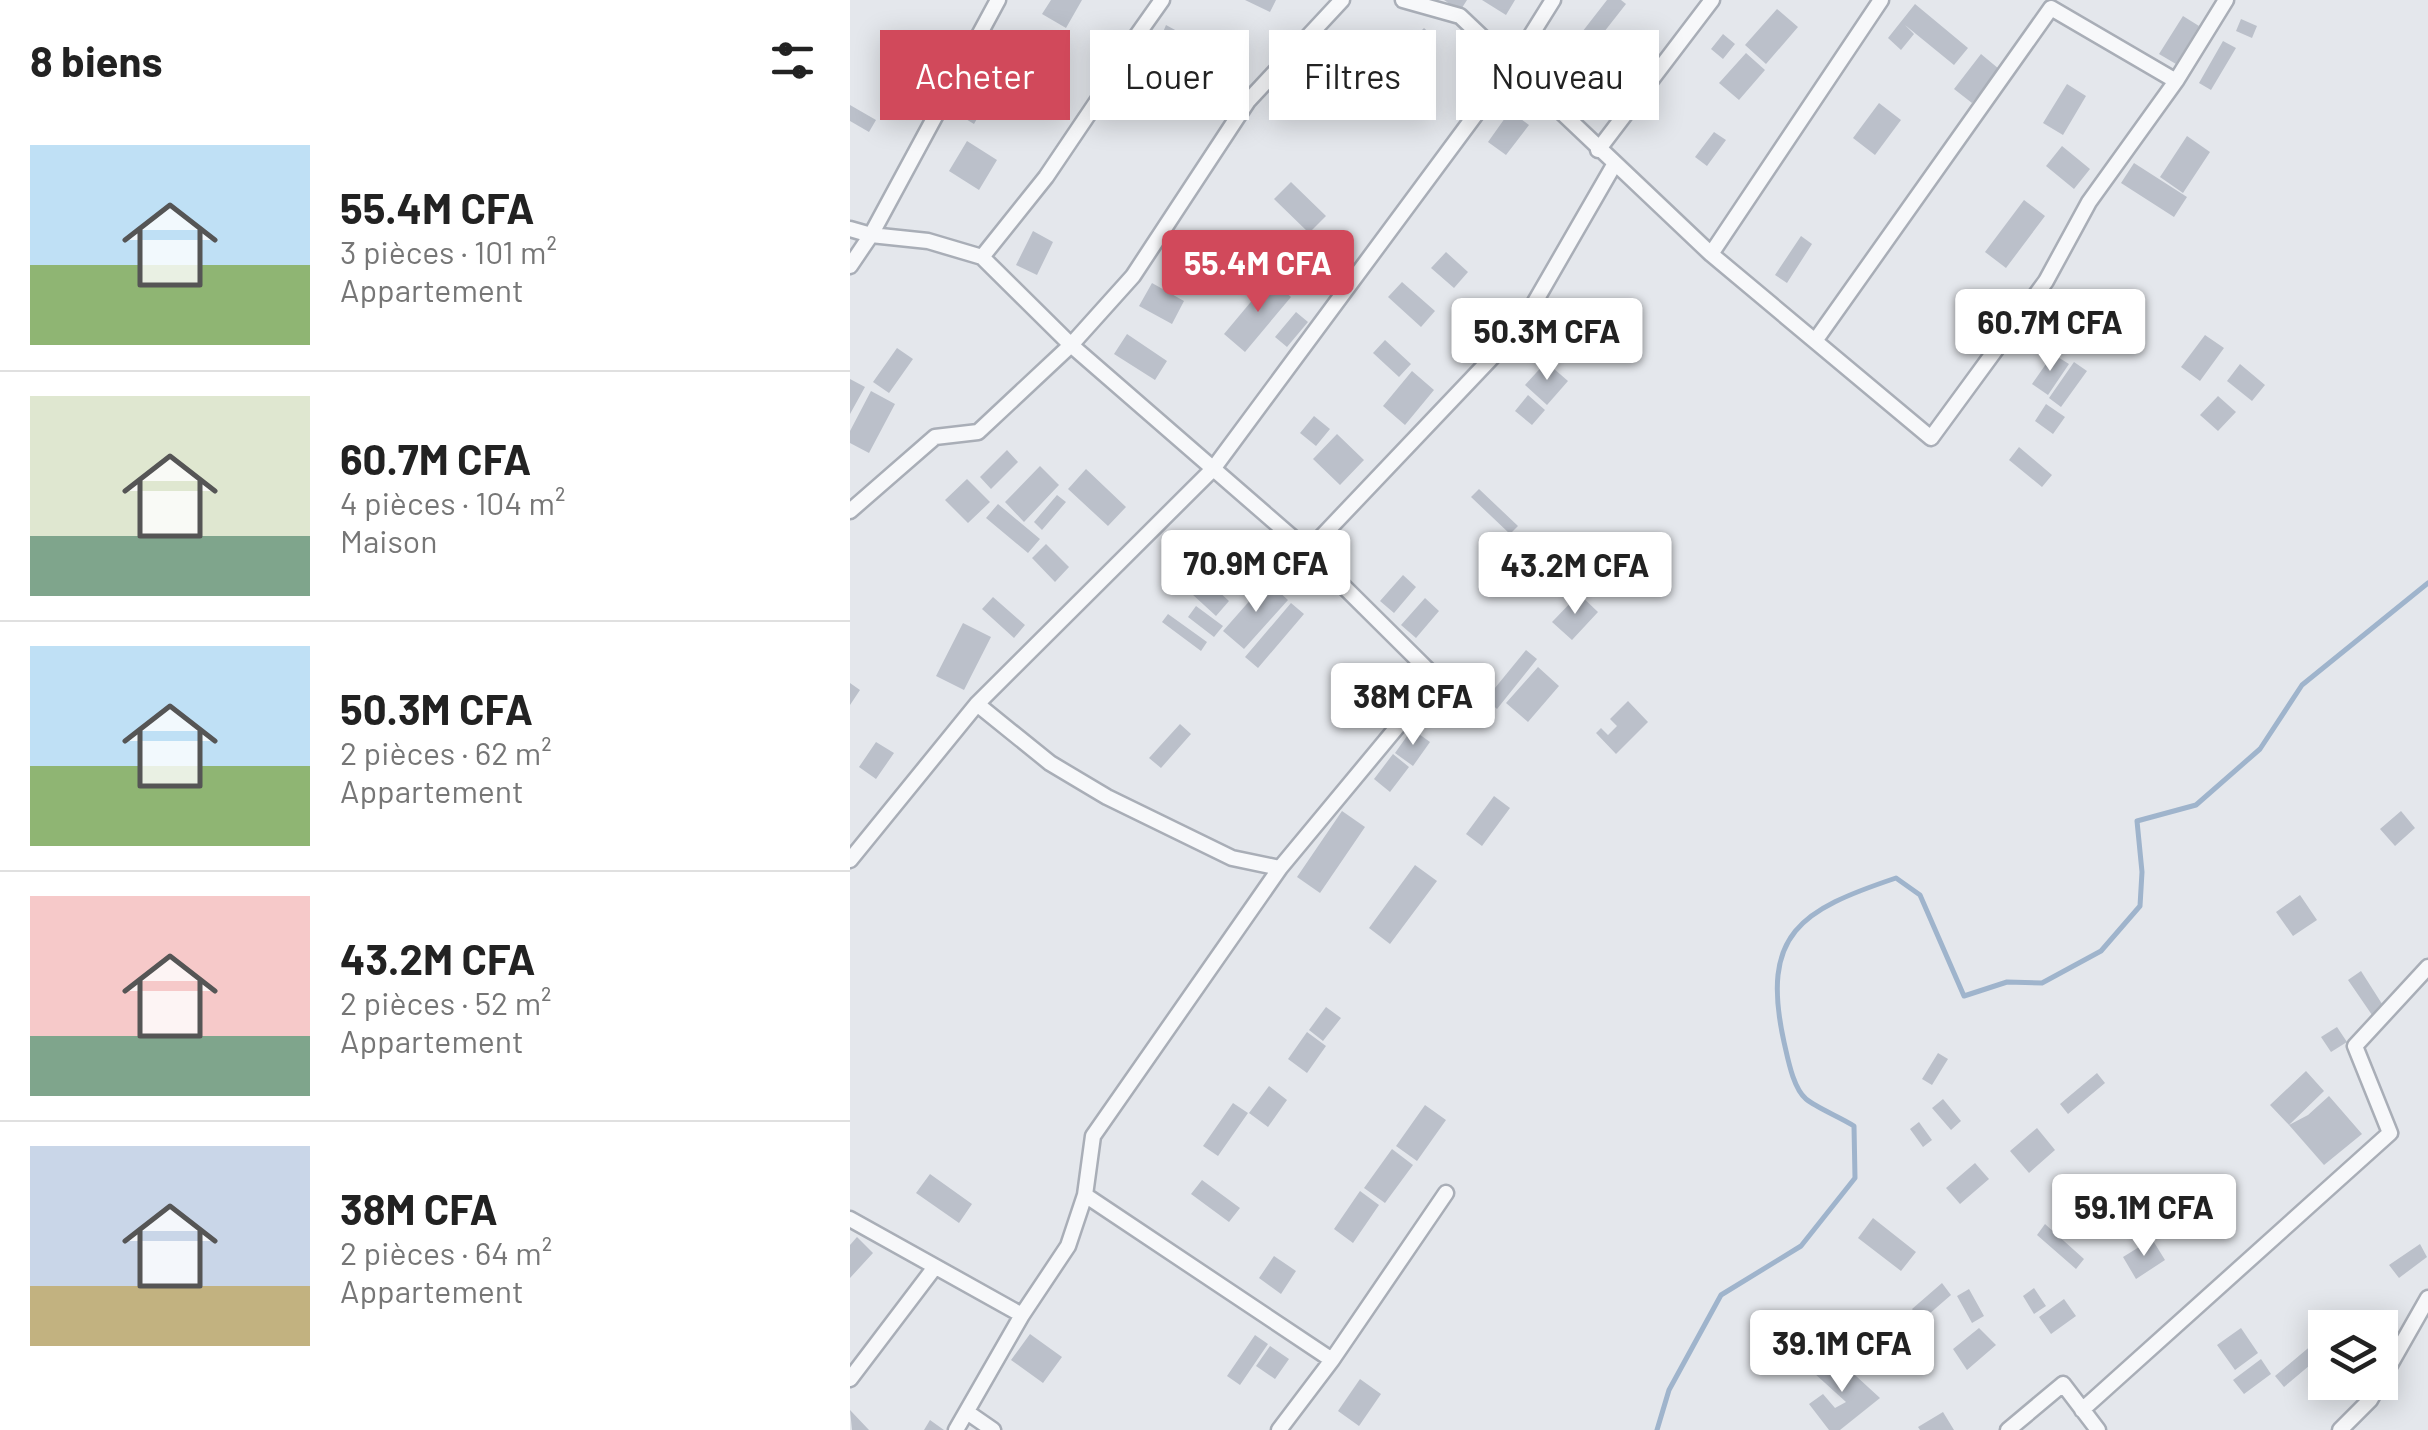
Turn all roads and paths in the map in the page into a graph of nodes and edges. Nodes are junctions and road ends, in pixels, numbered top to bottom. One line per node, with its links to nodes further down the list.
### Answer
1 (998, 0): 18 (street)
2 (1162, 0): 20 (street)
3 (1342, 0): 23 (street)
4 (1403, 0): 10 (street)
5 (1554, 0): 11 (street)
6 (1712, 0): 15 (street)
7 (1881, 0): 19 (street)
8 (2226, 0): 12 (street)
9 (2048, 3): 12 (street); 22 (street)
10 (1475, 30)
11 (1535, 30)
12 (2176, 80): 22 (street)
13 (1472, 120): 24 (street)
14 (1568, 120): 15 (street)
15 (1598, 150): 16 (street)
16 (1614, 166): 19 (street); 26 (street)
17 (850, 229): 18 (street)
18 (871, 236): 20 (street); 21 (street)
19 (1711, 254): 22 (street)
20 (982, 257): 23 (street)
21 (850, 266)
22 (1815, 342)
23 (1071, 345): 24 (street); 25 (street)
24 (1213, 469): 26 (street); 27 (street)
25 (850, 512)
26 (1308, 551): 29 (street)
27 (977, 704): 28 (street); 29 (street)
28 (850, 860)
29 (1280, 868): 32 (street)
30 (2428, 967): 39 (street)
31 (1446, 1193): 37 (street)
32 (1085, 1195): 36 (street); 37 (street)
33 (850, 1219): 34 (street)
34 (935, 1267): 36 (street); 38 (street)
35 (2428, 1298): 46 (street)
36 (1022, 1316): 40 (street)
37 (1332, 1360): 43 (street)
38 (850, 1379)
39 (2082, 1410): 44 (street); 45 (street)
40 (968, 1412): 41 (street); 42 (street)
41 (956, 1430)
42 (993, 1430)
43 (1279, 1430)
44 (2008, 1430)
45 (2098, 1430)
46 (2340, 1430)

